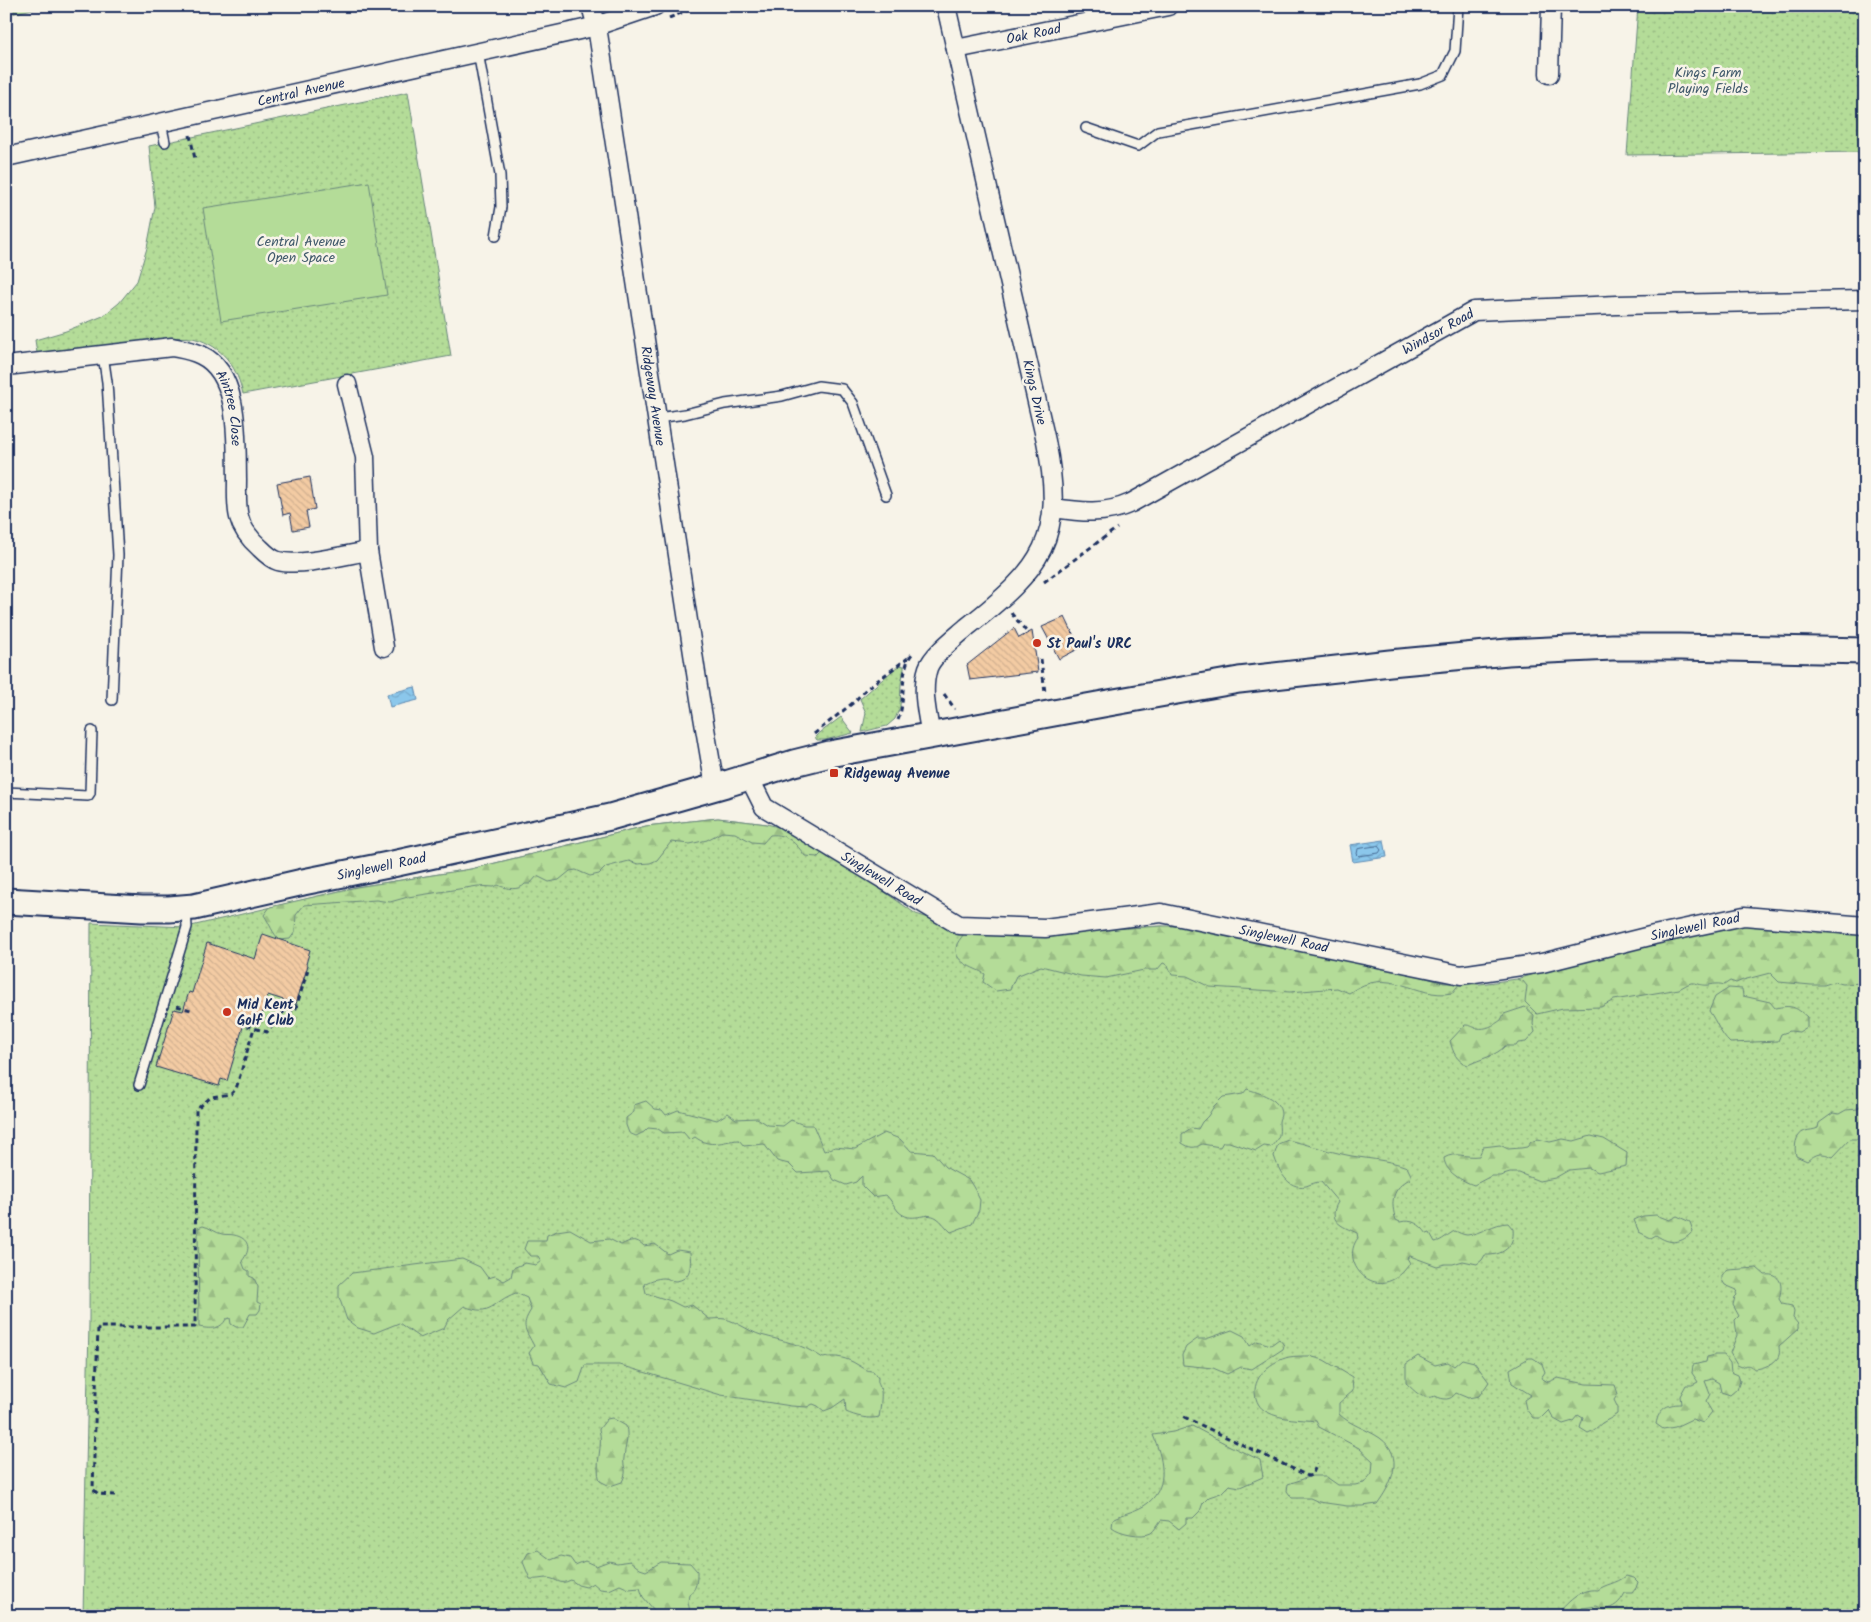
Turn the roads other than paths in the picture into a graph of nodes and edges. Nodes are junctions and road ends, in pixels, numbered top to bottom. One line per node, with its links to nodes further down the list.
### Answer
1 (591, 6): 7 (street, Ridgeway Avenue)
2 (946, 6): 8 (street, Kings Drive)
3 (1168, 6): 8 (street, Oak Road)
4 (1458, 6): 12 (lane)
5 (1551, 6): 10 (street)
6 (660, 13): 7 (street, Central Avenue)
7 (597, 26): 9 (street, Central Avenue); 20 (street, Ridgeway Avenue)
8 (956, 49): 22 (street, Kings Drive)
9 (478, 52): 11 (street, Central Avenue); 15 (lane)
10 (1549, 74)
11 (161, 123): 13 (lane); 14 (street, Central Avenue)
12 (1086, 128)
13 (165, 142)
14 (6, 157)
15 (496, 236)
16 (1865, 300): 22 (street, Windsor Road)
17 (103, 355): 18 (street, Aintree Close); 23 (street, Aintree Close); 26 (lane)
18 (6, 366)
19 (347, 384): 23 (street)
20 (658, 418): 21 (lane); 30 (street, Ridgeway Avenue)
21 (886, 495)
22 (1053, 508): 28 (street, Kings Drive)
23 (368, 551): 24 (street)
24 (384, 647)
25 (1865, 651): 28 (street, Singlewell Road)
26 (112, 700)
27 (92, 731): 31 (lane)
28 (931, 735): 29 (street, Singlewell Road)
29 (749, 777): 30 (street, Singlewell Road); 34 (street, Singlewell Road)
30 (715, 787): 33 (street, Singlewell Road)
31 (6, 792)
32 (6, 900): 33 (street, Singlewell Road)
33 (186, 908): 35 (lane)
34 (1865, 926)
35 (139, 1085)

